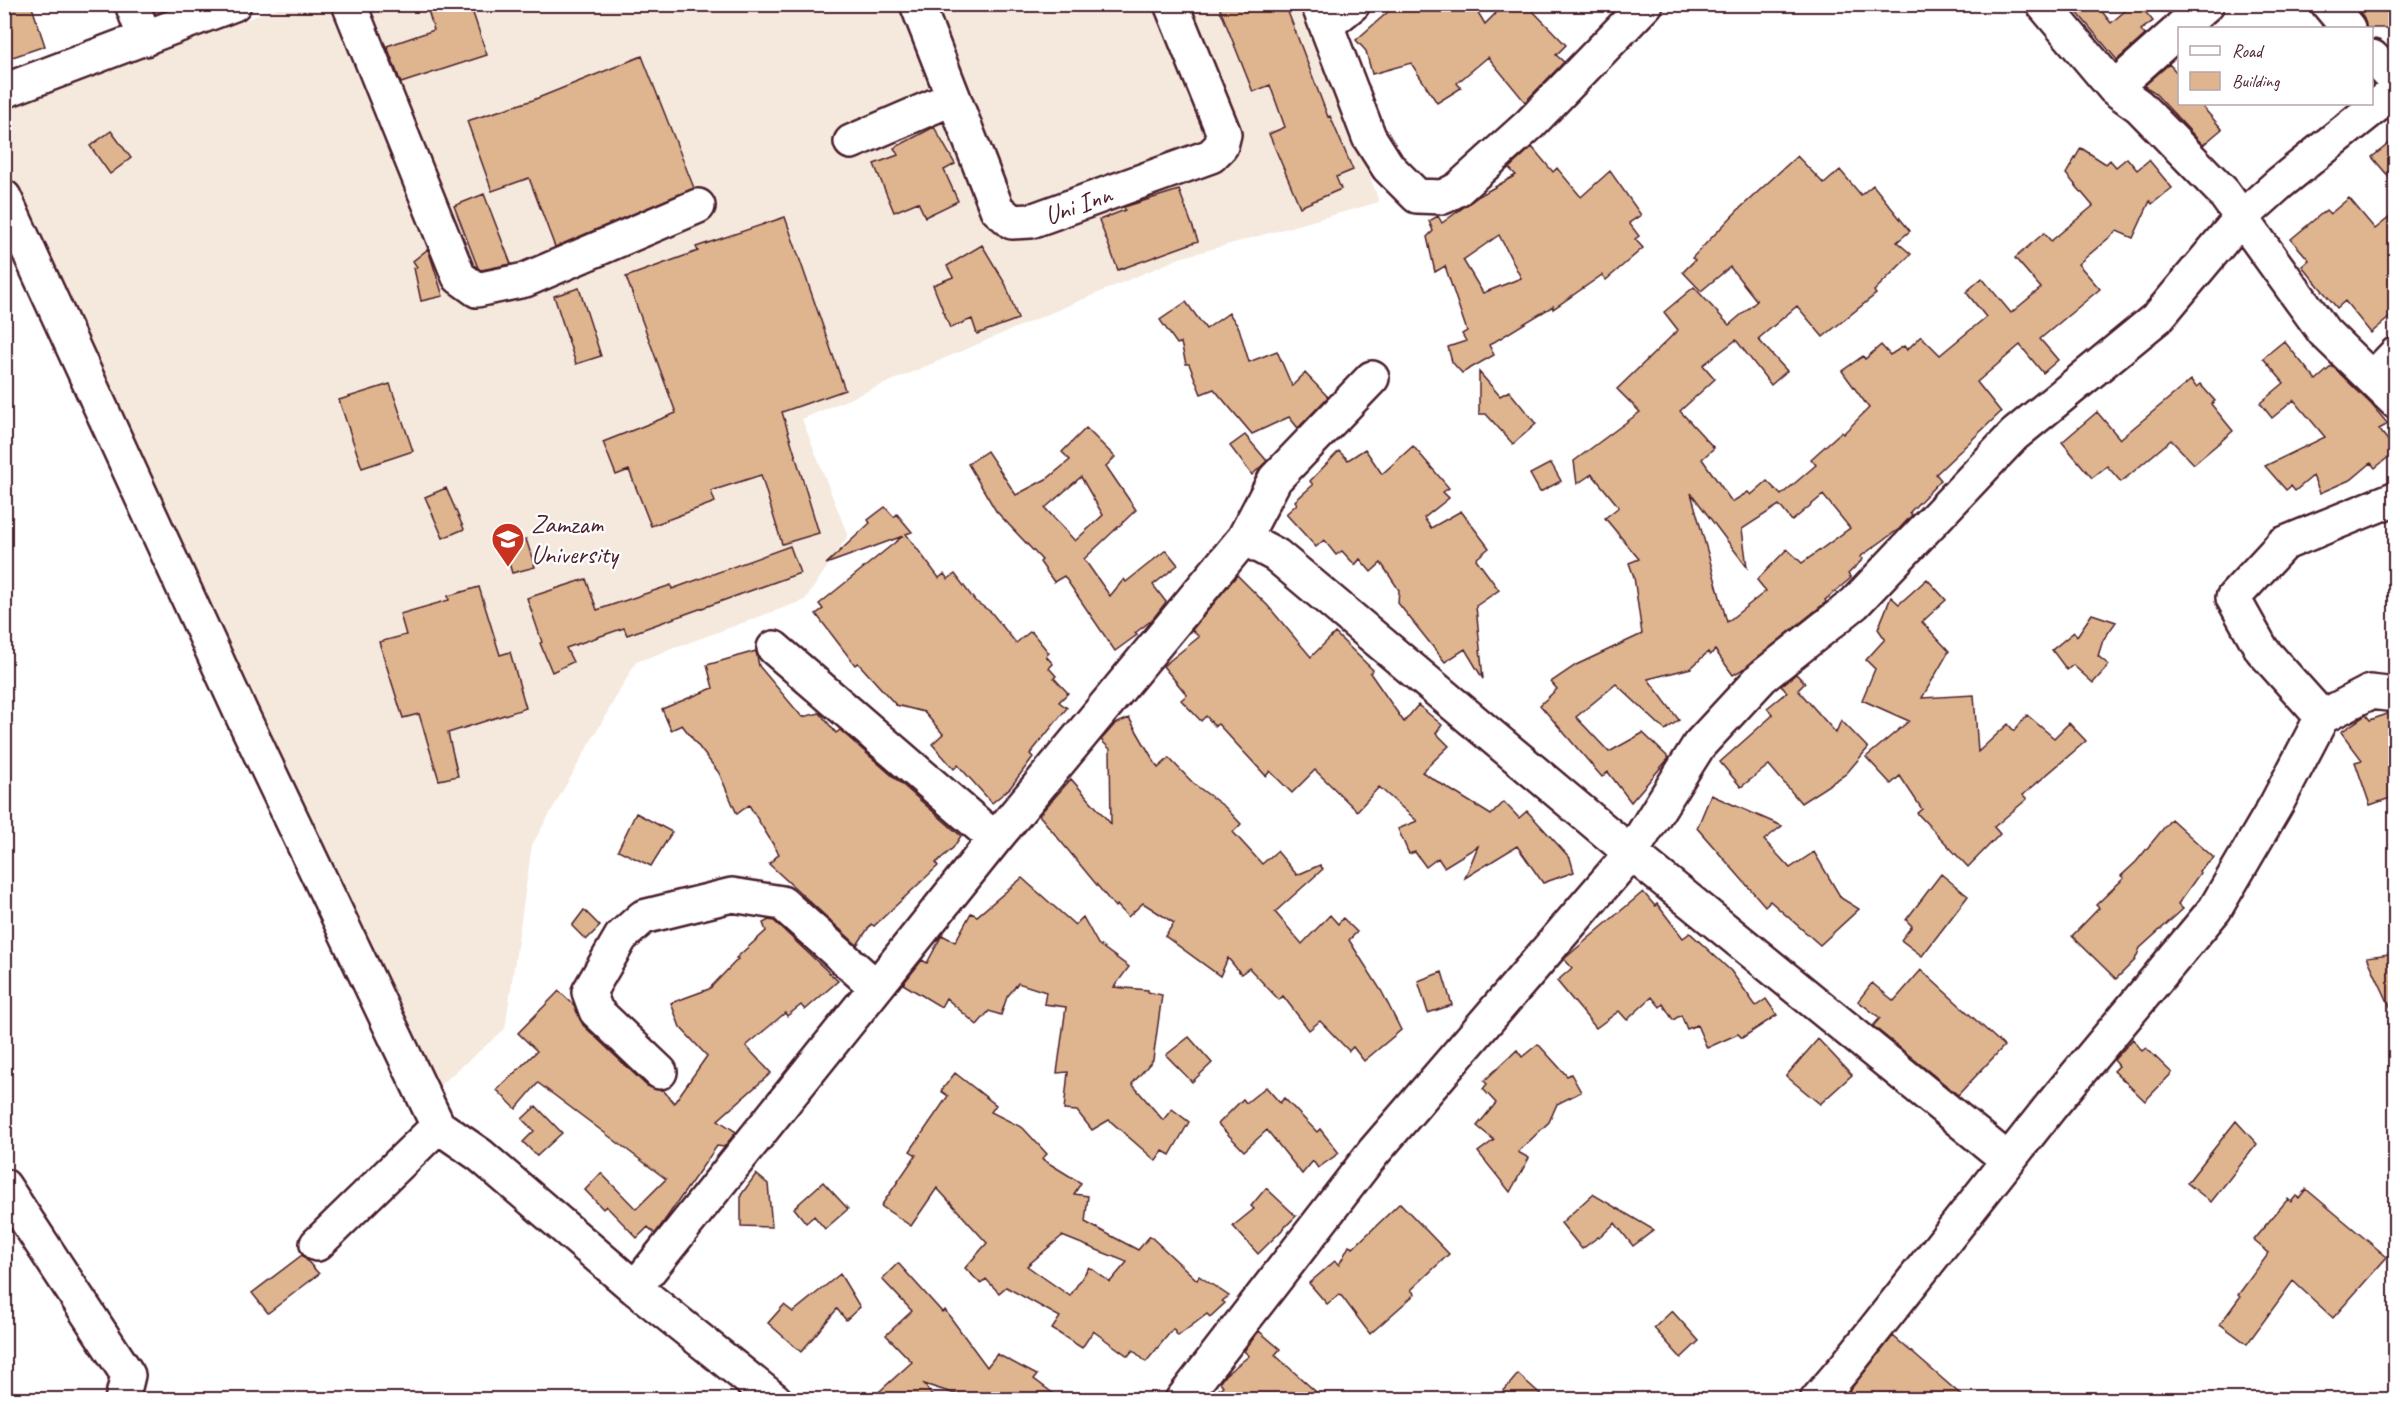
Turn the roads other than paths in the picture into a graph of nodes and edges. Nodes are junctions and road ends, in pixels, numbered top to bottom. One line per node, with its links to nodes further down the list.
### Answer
1 (132, 4): 15 (street)
2 (234, 4): 15 (street)
3 (349, 4): 24 (street)
4 (917, 4): 21 (street, Uni Inn)
5 (1172, 4): 21 (street, Uni Inn)
6 (1353, 4): 11 (street)
7 (1646, 4): 11 (street)
8 (2043, 4): 18 (street)
9 (2206, 4): 12 (street)
10 (2328, 4): 13 (street)
11 (1323, 15)
12 (2182, 27)
13 (2347, 27)
14 (2178, 31): 18 (street)
15 (145, 39): 20 (street)
16 (2373, 58): 17 (street)
17 (2396, 82)
18 (2114, 87): 25 (street)
19 (2396, 90): 25 (street)
20 (4, 91)
21 (953, 98): 22 (street)
22 (851, 142)
23 (4, 197): 39 (street)
24 (698, 206)
25 (2240, 219): 28 (street); 36 (street)
26 (2396, 354): 28 (street)
27 (1372, 378): 31 (street)
28 (2373, 378): 29 (street)
29 (2396, 402)
30 (2396, 498): 34 (street)
31 (1244, 538): 35 (street); 36 (street)
32 (774, 648): 35 (street)
33 (2396, 694): 34 (street)
34 (2322, 717): 40 (street)
35 (995, 839): 37 (street)
36 (1630, 853): 40 (street); 46 (street)
37 (876, 987): 38 (street); 43 (street)
38 (660, 1072)
39 (438, 1126): 42 (street); 43 (street)
40 (2008, 1160): 47 (street)
41 (4, 1186): 44 (street)
42 (317, 1244)
43 (635, 1288): 45 (street)
44 (122, 1400)
45 (775, 1400)
46 (1182, 1400)
47 (1817, 1400)

